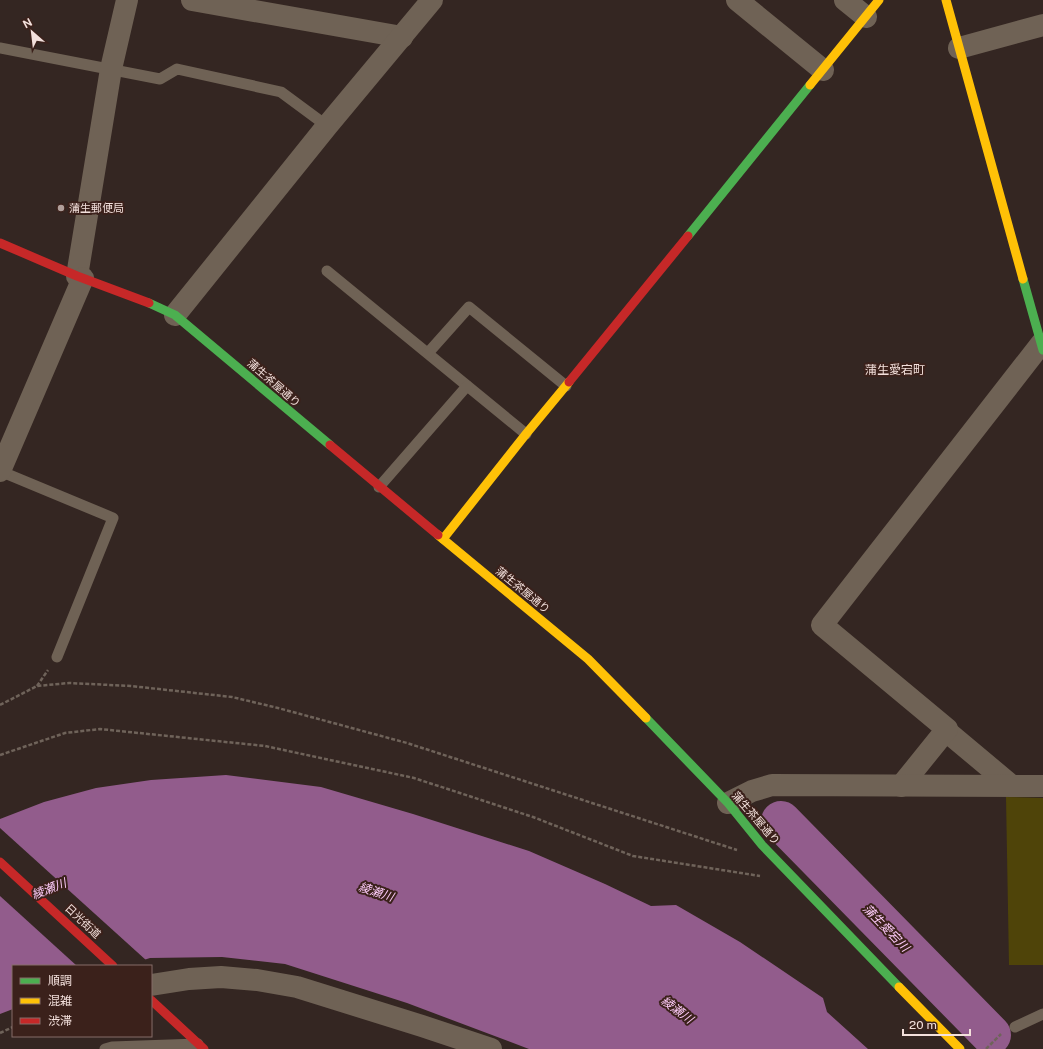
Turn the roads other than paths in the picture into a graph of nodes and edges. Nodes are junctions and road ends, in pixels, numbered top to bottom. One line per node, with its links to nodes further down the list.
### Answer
1 (127, 0): 12 (street)
2 (192, 0): 9 (street)
3 (432, 0): 9 (street)
4 (737, 0): 13 (street)
5 (845, 0): 7 (street)
6 (946, 0): 11 (street)
7 (872, 8): 13 (street)
8 (1043, 25): 11 (street)
9 (402, 37): 14 (street)
10 (0, 48): 12 (lane)
11 (959, 48): 19 (street)
12 (111, 69): 14 (lane); 17 (street)
13 (823, 70): 22 (street)
14 (327, 126): 18 (street)
15 (0, 243): 17 (street, 蒲生茶屋通り)
16 (327, 271): 20 (lane)
17 (80, 277): 18 (street, 蒲生茶屋通り); 24 (street)
18 (175, 315): 25 (street, 蒲生茶屋通り)
19 (1042, 347): 28 (street)
20 (428, 352): 21 (lane); 22 (lane)
21 (467, 386): 23 (lane); 25 (lane)
22 (566, 386): 23 (street)
23 (526, 434): 26 (street)
24 (0, 471): 27 (lane)
25 (379, 486): 26 (street, 蒲生茶屋通り)
26 (443, 539): 32 (street, 蒲生茶屋通り)
27 (57, 657)
28 (945, 730): 29 (street); 30 (street)
29 (901, 786): 30 (street); 32 (street)
30 (1012, 786): 31 (street)
31 (1043, 786)
32 (728, 803): 42 (street, 蒲生茶屋通り)
33 (0, 862): 34 (street, 日光街道)
34 (113, 965)
35 (152, 985): 41 (street)
36 (152, 1001): 39 (street)
37 (1043, 1014): 38 (lane)
38 (1015, 1027)
39 (202, 1047): 40 (lane)
40 (105, 1049)
41 (490, 1049)
42 (960, 1049)

